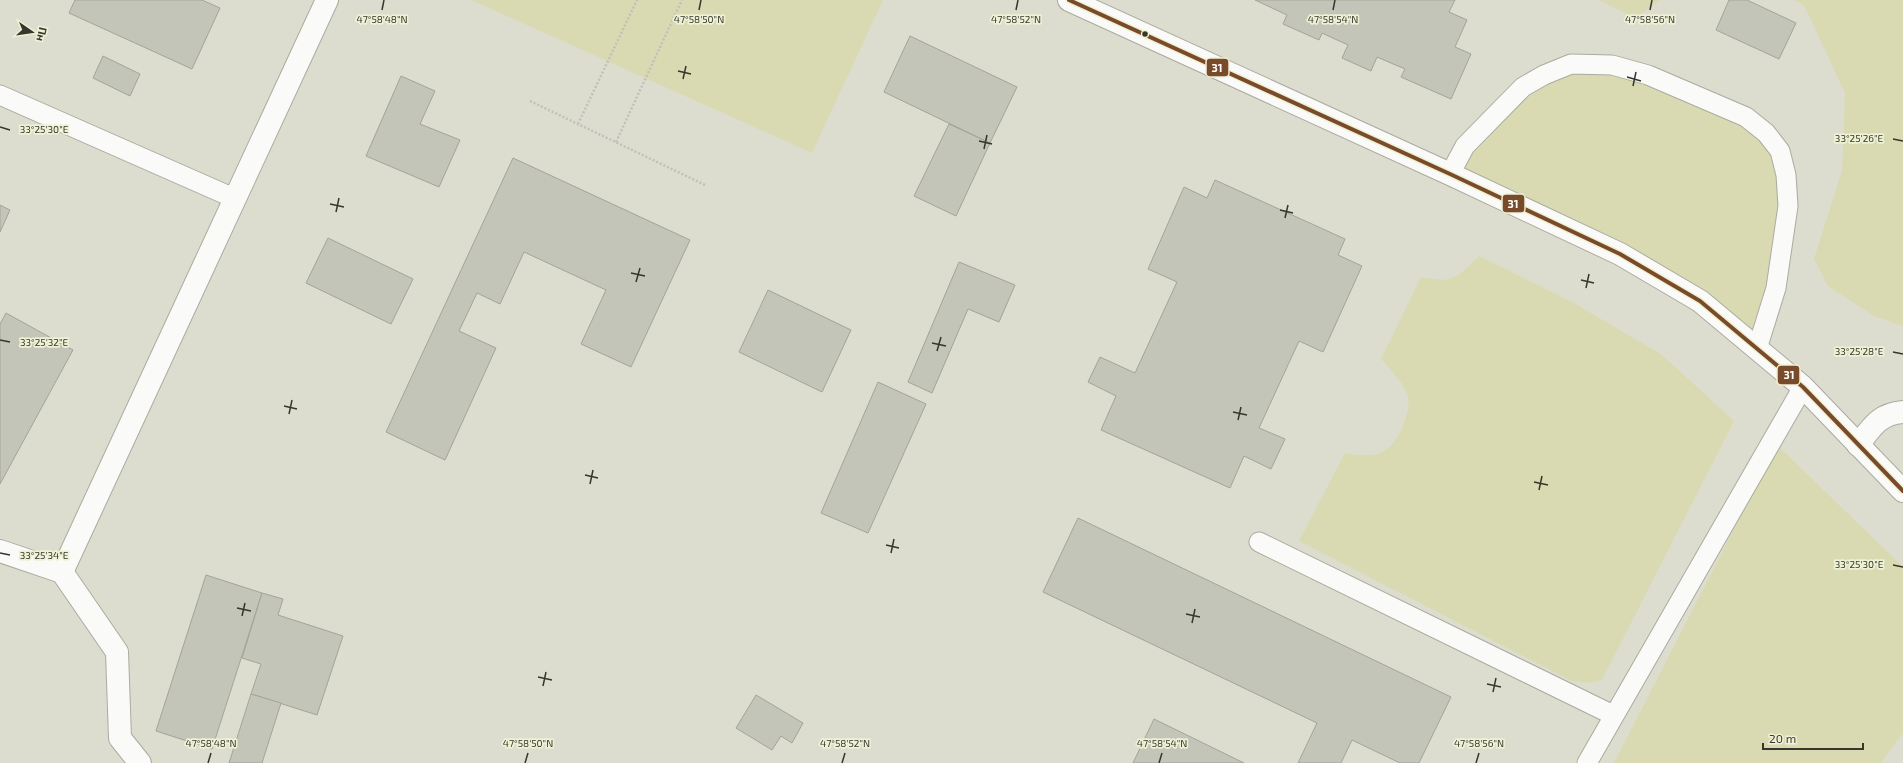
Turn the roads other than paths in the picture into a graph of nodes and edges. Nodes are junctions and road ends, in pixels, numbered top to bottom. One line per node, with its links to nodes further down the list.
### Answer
1 (327, 0): 5 (street)
2 (1069, 0): 4 (street)
3 (0, 94): 5 (lane)
4 (1450, 174): 6 (street); 6 (lane)
5 (236, 199): 13 (street)
6 (1757, 349): 7 (street)
7 (1802, 387): 9 (street); 14 (lane)
8 (1903, 412): 9 (street)
9 (1858, 445): 10 (street)
10 (1903, 491)
11 (1259, 542): 14 (lane)
12 (0, 551): 13 (street)
13 (62, 572): 15 (street)
14 (1613, 715): 16 (lane)
15 (140, 763)
16 (1587, 763)

